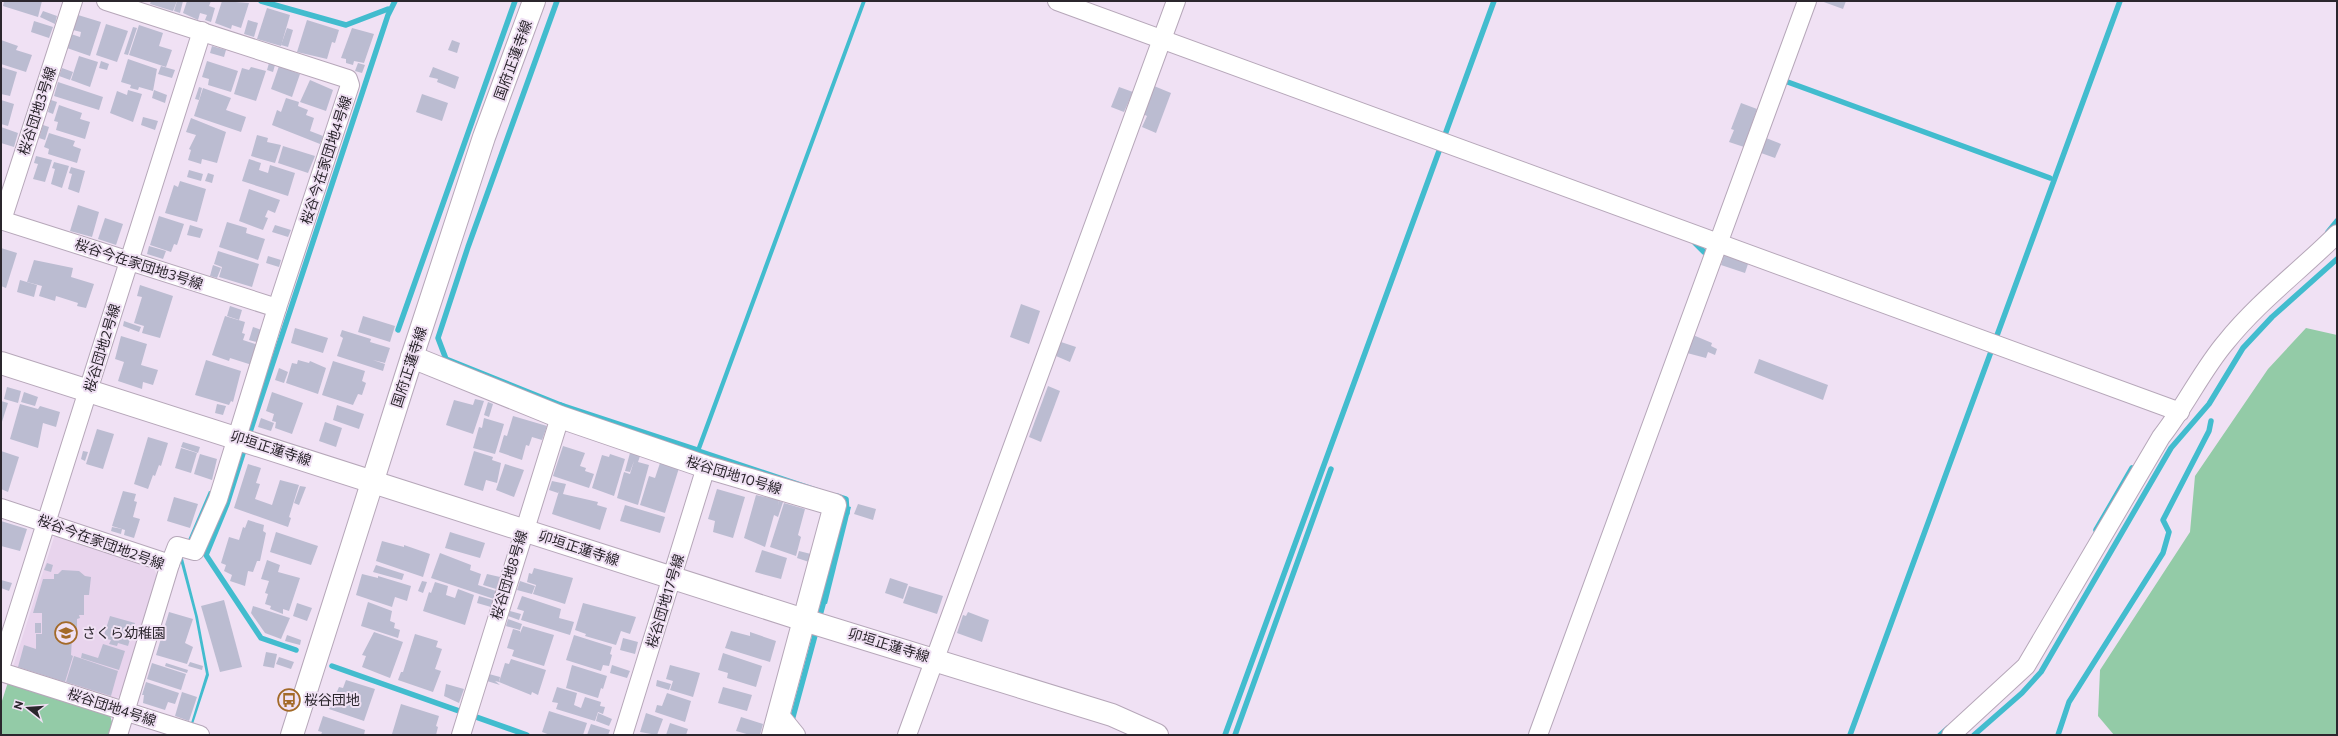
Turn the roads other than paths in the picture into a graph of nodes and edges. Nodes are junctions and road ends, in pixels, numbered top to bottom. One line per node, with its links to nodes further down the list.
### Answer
1 (73, 1): 9 (street, 桜谷団地3号線)
2 (106, 1): 7 (street, 桜谷今在家団地4号線)
3 (534, 1): 14 (main road, 国府正蓮寺線)
4 (1057, 1): 8 (street)
5 (1176, 1): 8 (street)
6 (1807, 1): 11 (street)
7 (202, 31): 12 (street, 桜谷団地2号線); 13 (street, 桜谷今在家団地4号線)
8 (1162, 40): 11 (street); 28 (street)
9 (1, 220): 12 (street, 桜谷今在家団地3号線)
10 (2337, 234): 17 (street)
11 (1718, 243): 17 (street); 42 (street)
12 (129, 261): 13 (street, 桜谷今在家団地3号線); 16 (street, 桜谷団地2号線)
13 (277, 308): 19 (street, 桜谷今在家団地4号線)
14 (412, 357): 18 (main road, 桜谷団地10号線); 21 (main road, 国府正蓮寺線)
15 (1, 363): 16 (main road, 卯垣正蓮寺線)
16 (88, 390): 19 (main road, 卯垣正蓮寺線); 23 (street, 桜谷団地2号線)
17 (2180, 412): 43 (street)
18 (560, 417): 20 (main road, 桜谷団地10号線); 24 (street, 桜谷団地8号線)
19 (238, 437): 21 (main road, 卯垣正蓮寺線); 25 (street, 桜谷今在家団地4号線)
20 (706, 467): 26 (street, 桜谷団地17号線); 27 (main road, 桜谷団地10号線)
21 (373, 480): 24 (main road, 卯垣正蓮寺線); 35 (main road, 国府正蓮寺線)
22 (1, 508): 23 (street, 桜谷今在家団地2号線)
23 (48, 522): 25 (street, 桜谷今在家団地2号線); 29 (street, 桜谷団地2号線)
24 (523, 530): 26 (main road, 卯垣正蓮寺線); 36 (street, 桜谷団地8号線)
25 (170, 564): 31 (street, 桜谷今在家団地2号線)
26 (672, 578): 27 (main road, 卯垣正蓮寺線); 37 (street, 桜谷団地17号線)
27 (804, 620): 28 (main road, 卯垣正蓮寺線); 32 (main road, 桜谷団地10号線)
28 (935, 659): 40 (street); 41 (main road, 卯垣正蓮寺線)
29 (1, 665)
30 (1, 672): 31 (street, 桜谷団地4号線)
31 (126, 711): 33 (street, 桜谷今在家団地2号線); 34 (street, 桜谷団地4号線)
32 (779, 714): 38 (main road, 桜谷団地10号線); 39 (street)
33 (118, 735)
34 (200, 735)
35 (292, 735)
36 (461, 735)
37 (623, 735)
38 (773, 735)
39 (796, 735)
40 (907, 735)
41 (1157, 735)
42 (1538, 735)
43 (1951, 735)

